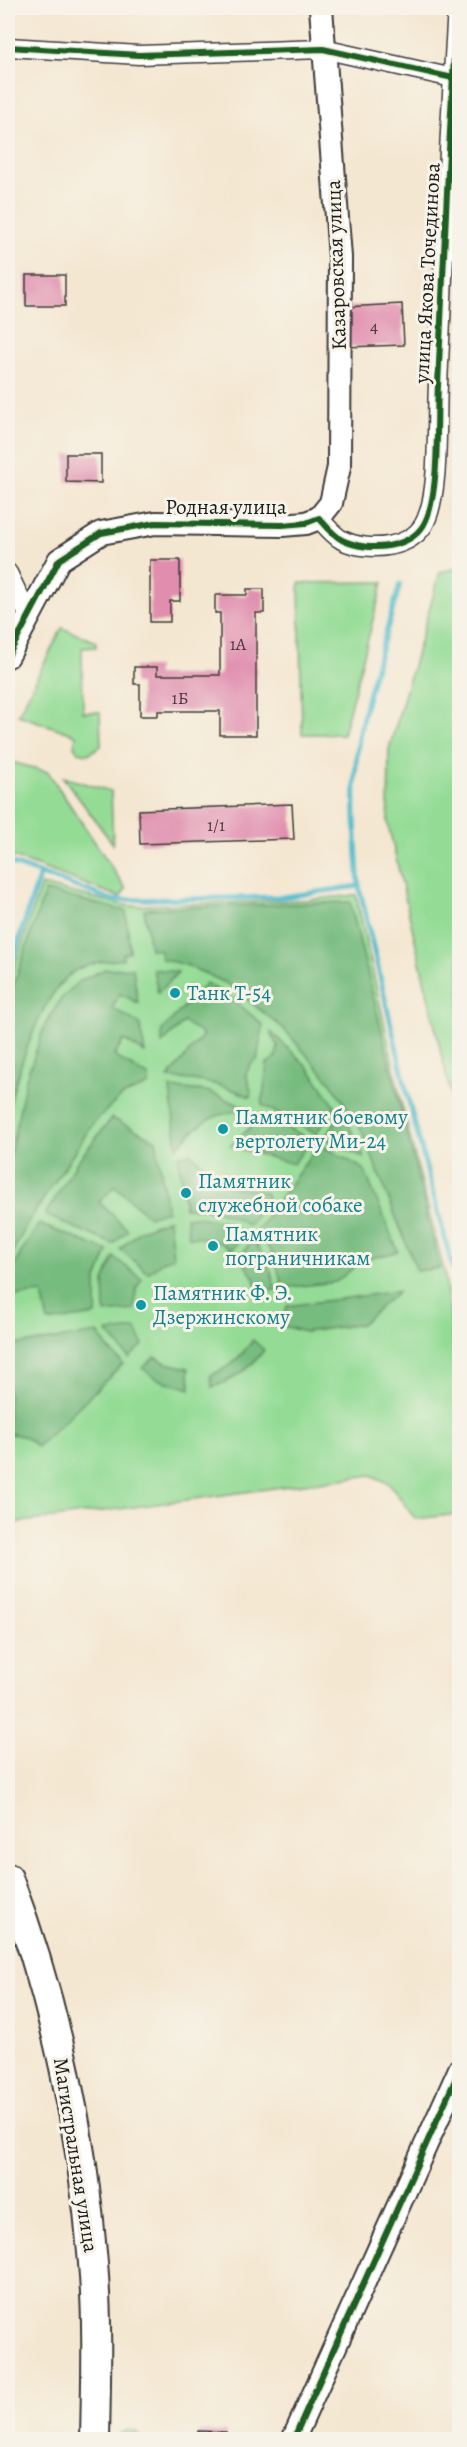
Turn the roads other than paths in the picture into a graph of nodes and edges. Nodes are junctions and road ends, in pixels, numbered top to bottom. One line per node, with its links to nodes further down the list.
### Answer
1 (321, 8): 4 (street, Казаровская улица)
2 (458, 8): 5 (street, улица Якова Точединова)
3 (8, 47): 4 (street)
4 (323, 48): 5 (street); 6 (street, Казаровская улица)
5 (453, 78): 6 (street, улица Якова Точединова)
6 (319, 518): 8 (street, Родная улица)
7 (8, 573): 8 (street)
8 (28, 615): 9 (street, Родная улица)
9 (8, 656)
10 (8, 1878): 12 (main road, Магистральная улица)
11 (459, 2069): 13 (street)
12 (95, 2439)
13 (293, 2439)

